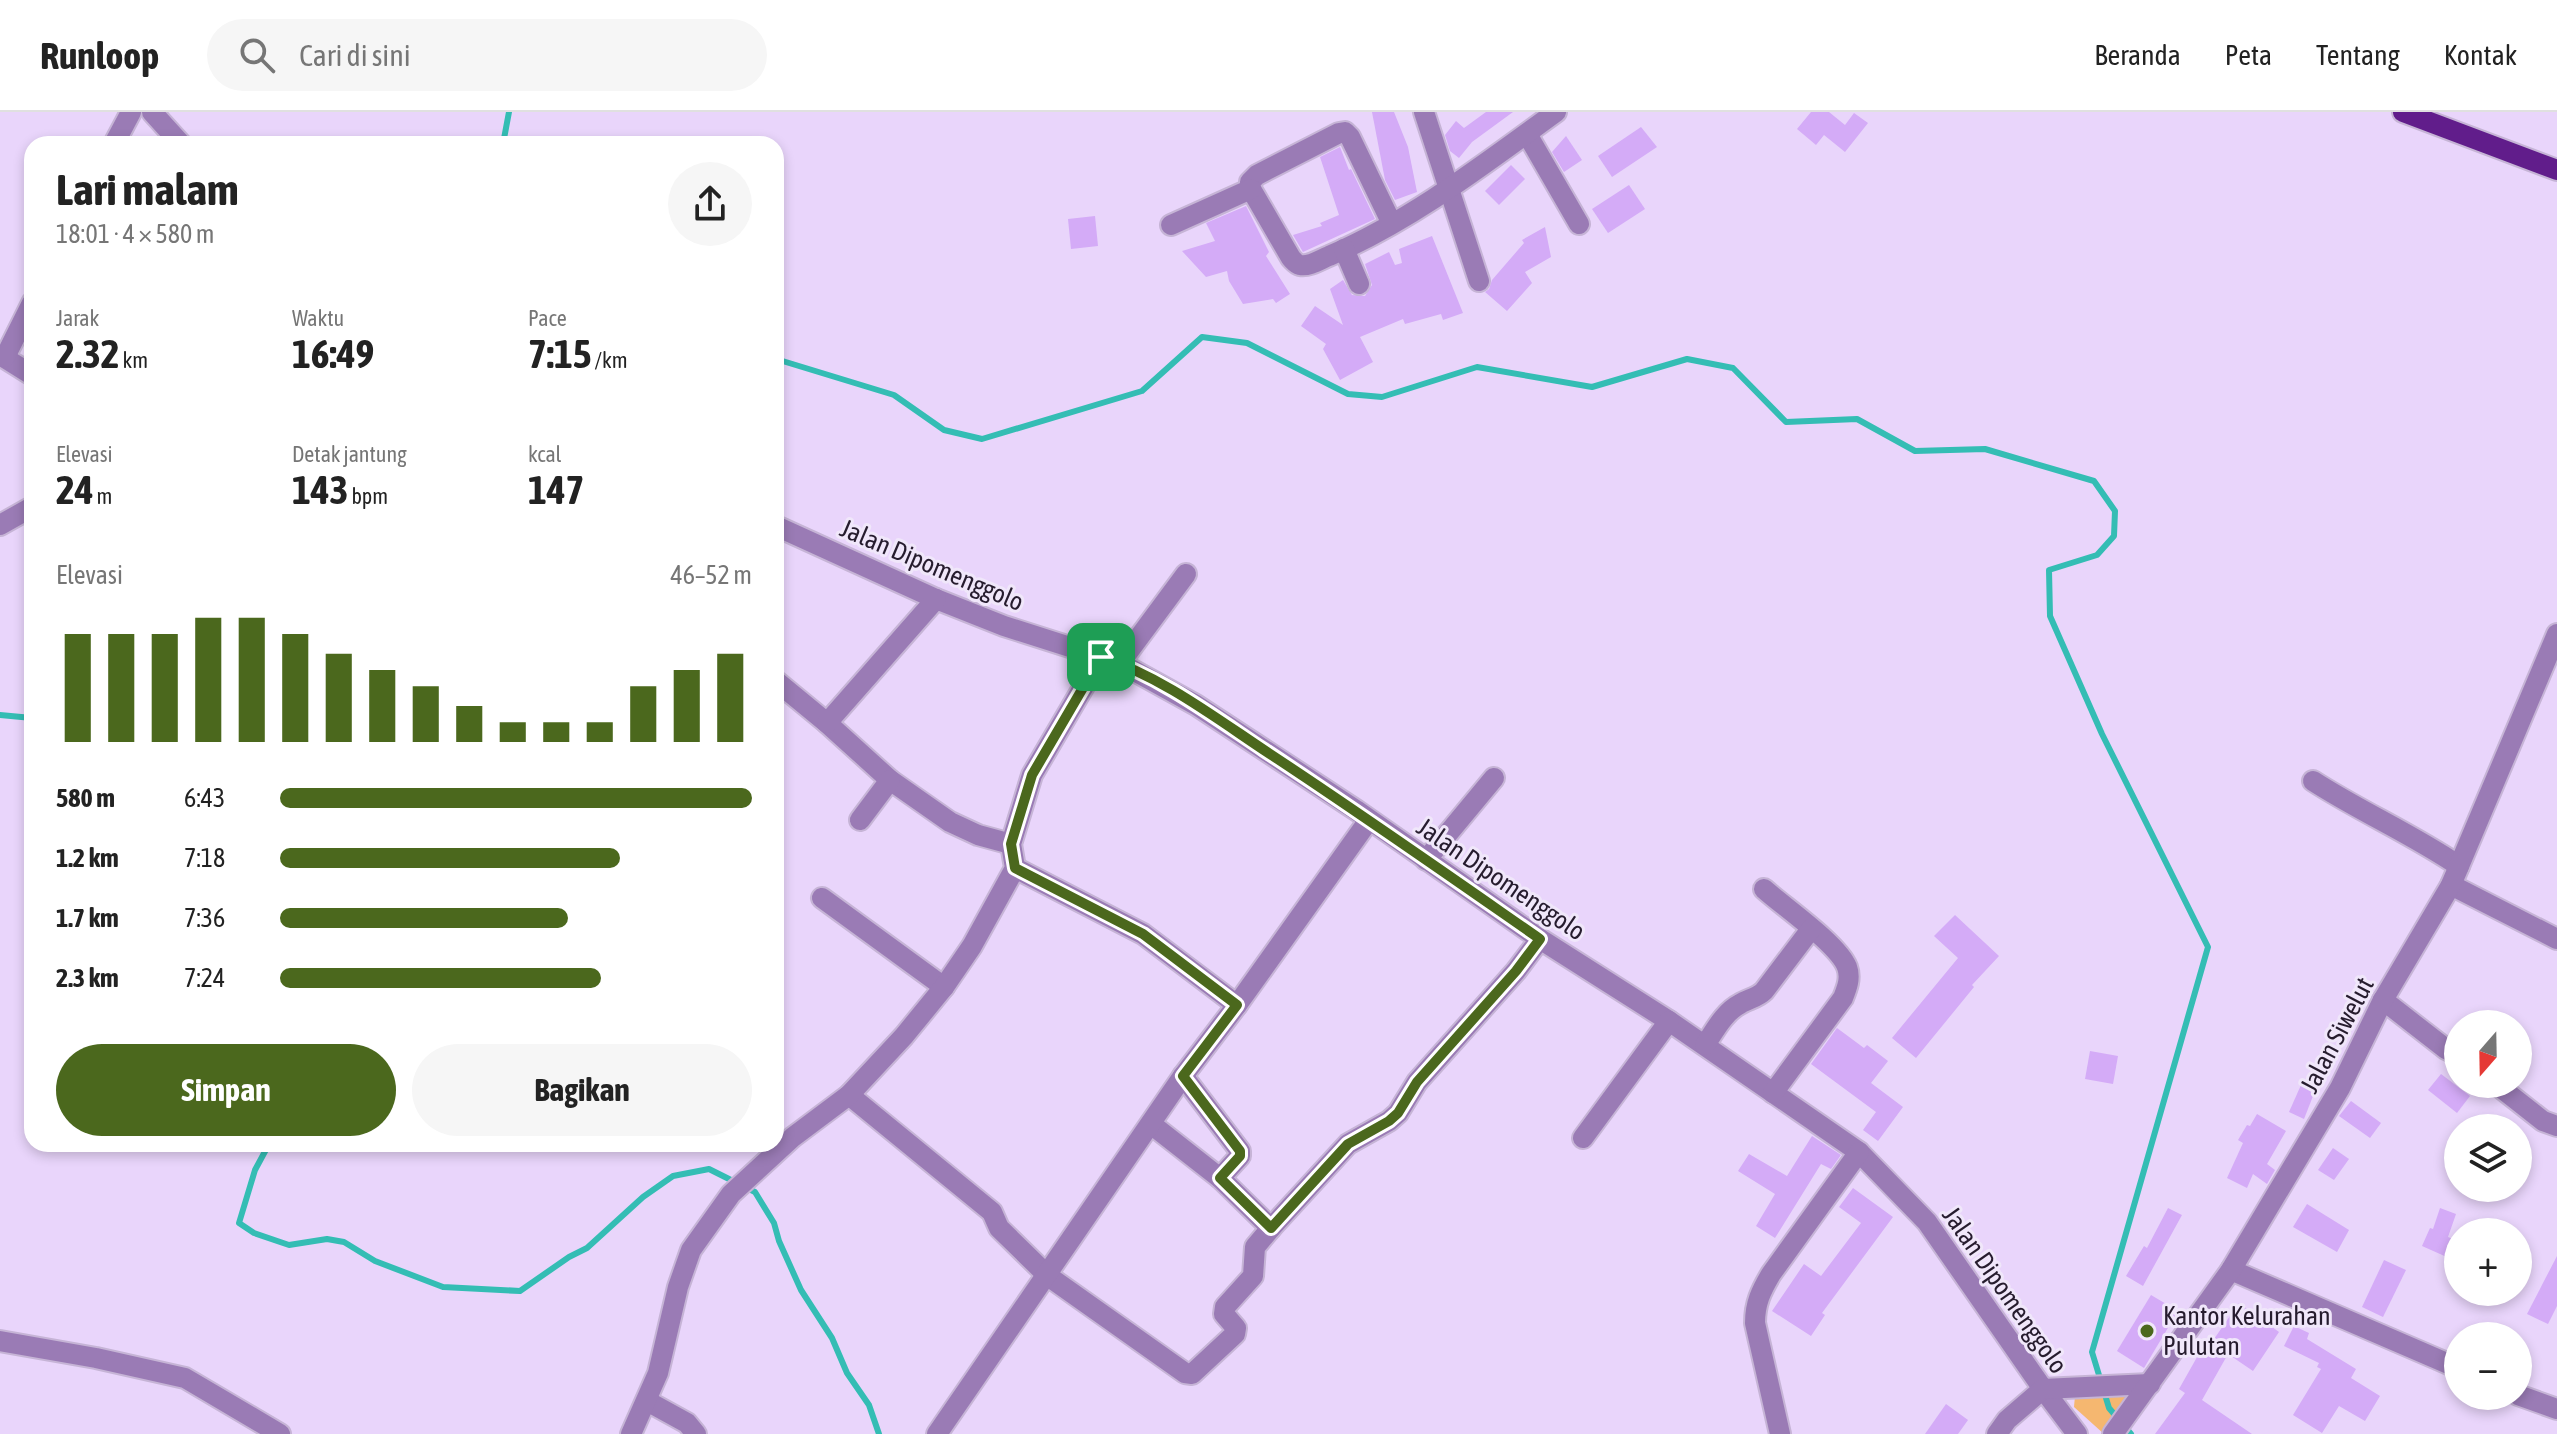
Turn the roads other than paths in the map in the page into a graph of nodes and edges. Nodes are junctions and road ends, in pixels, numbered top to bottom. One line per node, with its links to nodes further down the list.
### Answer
1 (131, 112): 7 (street)
2 (152, 112): 8 (street)
3 (1424, 112): 11 (street)
4 (1556, 112): 6 (street)
5 (2403, 112): 9 (main road)
6 (1527, 134): 11 (street); 13 (street)
7 (118, 136)
8 (174, 136)
9 (2557, 170)
10 (1251, 189): 12 (street); 14 (street); 15 (street)
11 (1450, 190): 12 (street); 16 (street)
12 (1392, 224): 15 (street)
13 (1579, 224)
14 (1171, 225)
15 (1344, 249): 17 (street)
16 (1479, 281)
17 (1359, 284)
18 (24, 317): 19 (street)
19 (2, 356): 20 (street)
20 (24, 370)
21 (24, 512): 22 (street)
22 (0, 525)
23 (784, 530): 25 (street, Jalan Dipomenggolo)
24 (1186, 574): 27 (street)
25 (936, 599): 27 (street, Jalan Dipomenggolo); 29 (street)
26 (2557, 634): 38 (street, Jalan Siwelut)
27 (1110, 660): 34 (street, Jalan Dipomenggolo); 35 (street)
28 (784, 688): 29 (street)
29 (827, 723): 31 (street)
30 (1494, 778): 36 (street)
31 (890, 780): 33 (street); 35 (street)
32 (2313, 781): 38 (street)
33 (860, 820)
34 (1369, 820): 36 (street, Jalan Dipomenggolo); 46 (street)
35 (1011, 844): 37 (street)
36 (1426, 860): 42 (street, Jalan Dipomenggolo)
37 (1015, 868): 44 (street); 46 (street)
38 (2455, 875): 43 (street); 45 (street, Jalan Siwelut)
39 (1764, 889): 41 (street)
40 (822, 898): 44 (street)
41 (1811, 929): 48 (street); 51 (street)
42 (1540, 939): 47 (street, Jalan Dipomenggolo); 61 (street)
43 (2557, 939)
44 (944, 987): 52 (street)
45 (2383, 1000): 49 (street); 62 (street, Jalan Siwelut)
46 (1237, 1005): 50 (street)
47 (1669, 1021): 48 (street, Jalan Dipomenggolo); 56 (street)
48 (1705, 1045): 51 (street, Jalan Dipomenggolo)
49 (2444, 1047)
50 (1183, 1076): 54 (street); 60 (street)
51 (1773, 1093): 59 (street, Jalan Dipomenggolo)
52 (849, 1095): 57 (street); 63 (street)
53 (2514, 1098): 55 (street)
54 (1151, 1124): 60 (street); 63 (street)
55 (2557, 1126)
56 (1583, 1138)
57 (784, 1145)
58 (776, 1152): 69 (street)
59 (1859, 1152): 67 (street, Jalan Dipomenggolo); 75 (street)
60 (1220, 1178): 61 (street)
61 (1271, 1228): 63 (street)
62 (2231, 1270): 65 (street); 66 (street, Jalan Siwelut)
63 (1048, 1276): 74 (street)
64 (0, 1341): 71 (street)
65 (2444, 1362)
66 (2150, 1384): 67 (street); 78 (street, Jalan Siwelut)
67 (2043, 1389): 76 (street); 77 (street, Jalan Dipomenggolo)
68 (2532, 1400): 70 (street)
69 (647, 1401): 72 (street); 73 (street)
70 (2557, 1409)
71 (280, 1434)
72 (631, 1434)
73 (696, 1434)
74 (937, 1434)
75 (1780, 1434)
76 (1997, 1434)
77 (2077, 1434)
78 (2113, 1434)

